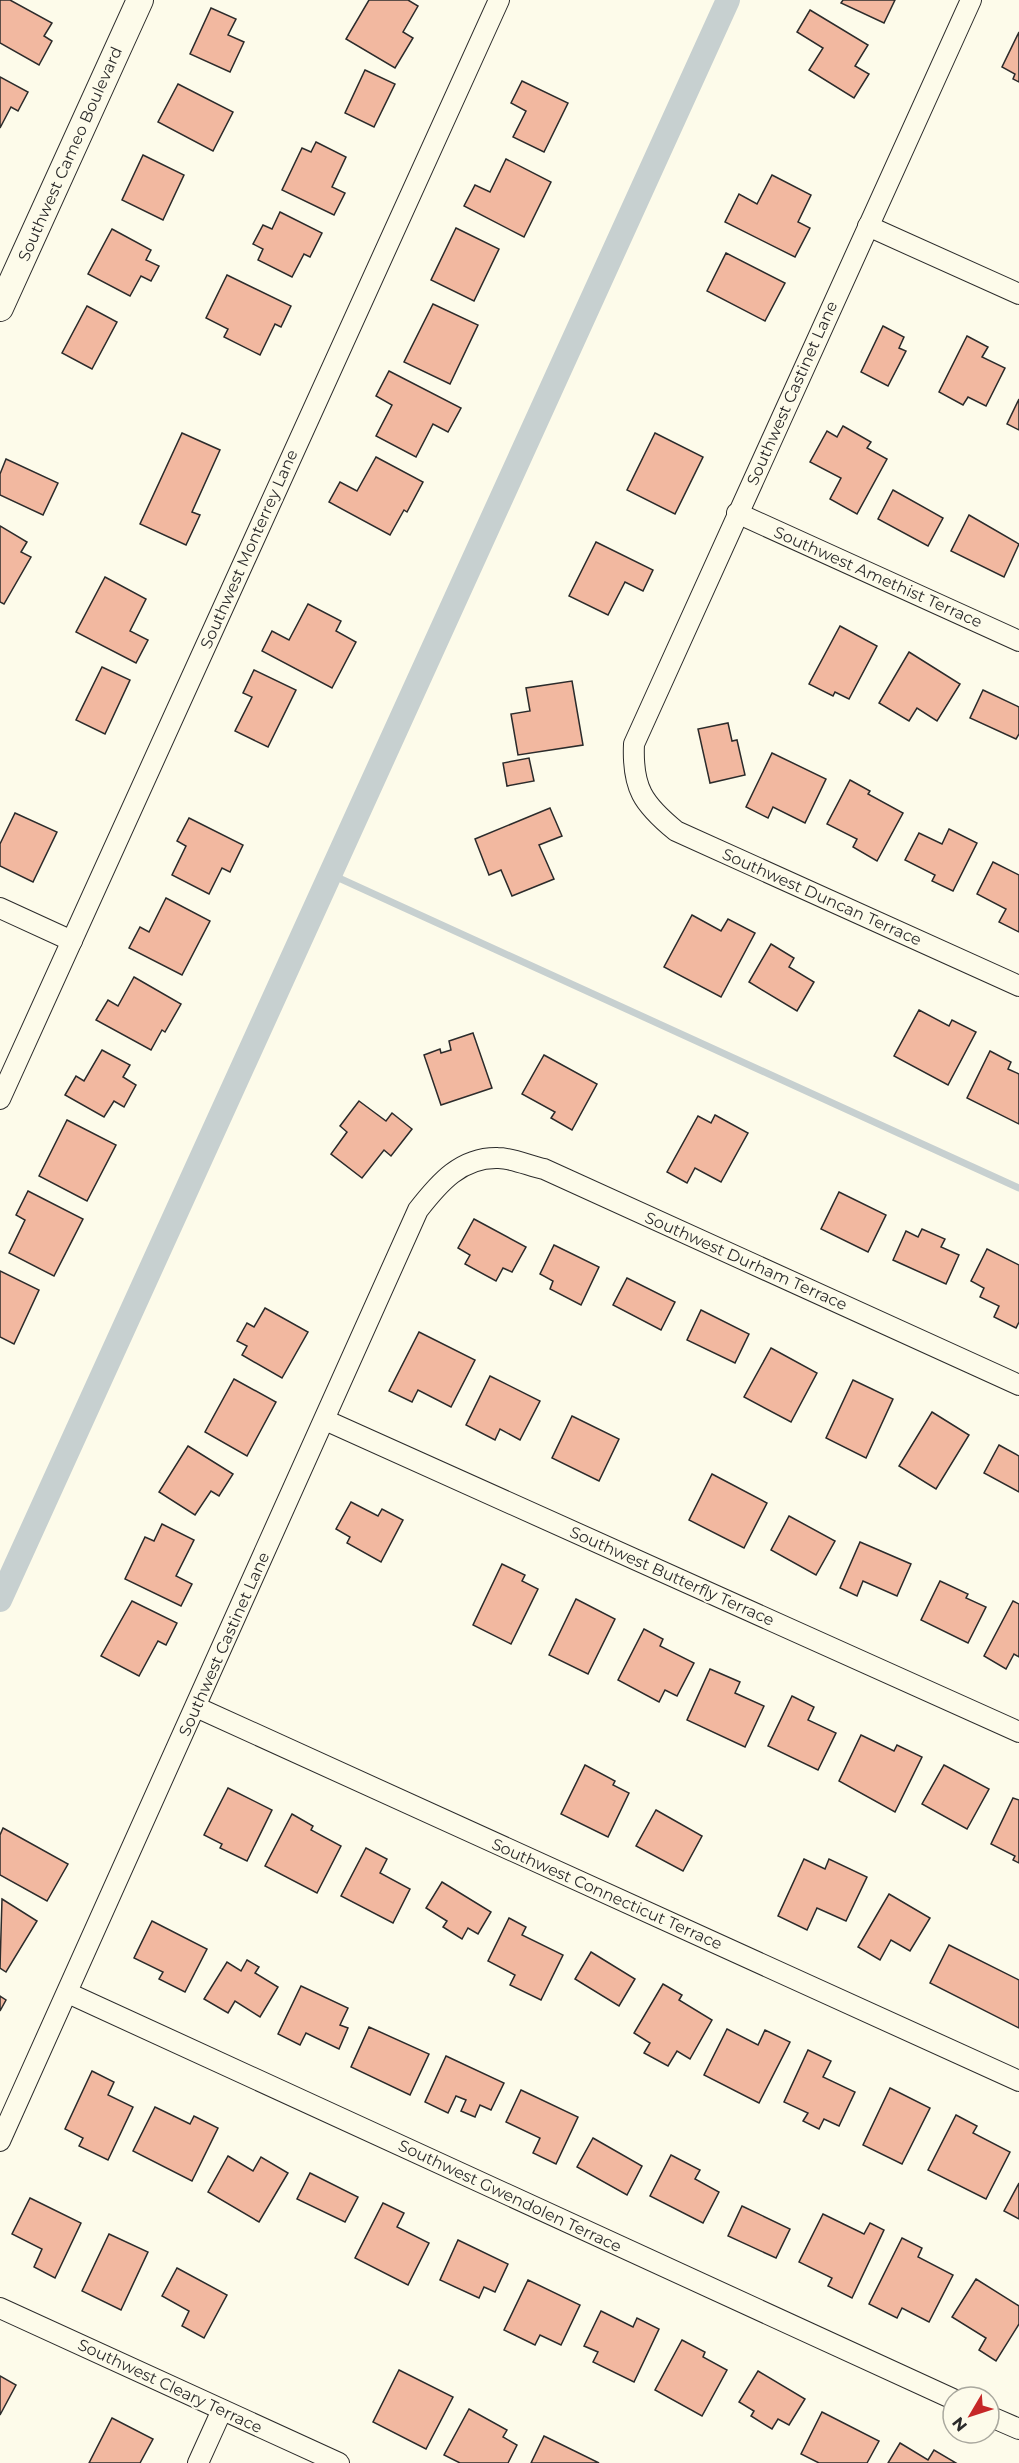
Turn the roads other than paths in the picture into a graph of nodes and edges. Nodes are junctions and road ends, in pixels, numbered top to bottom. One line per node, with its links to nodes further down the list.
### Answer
1 (140, 0): 6 (street, Southwest Cameo Boulevard)
2 (499, 0): 11 (street, Southwest Monterrey Lane)
3 (971, 0): 4 (street, Southwest Castinet Lane)
4 (868, 226): 5 (street); 7 (street, Southwest Castinet Lane)
5 (1019, 294)
6 (0, 308)
7 (737, 513): 8 (street, Southwest Amethist Terrace); 9 (street, Southwest Castinet Lane)
8 (1019, 641)
9 (639, 791): 12 (street, Southwest Duncan Terrace)
10 (0, 908): 11 (street)
11 (72, 941): 13 (street, Southwest Monterrey Lane)
12 (1019, 986)
13 (0, 1099)
14 (468, 1162): 15 (street, Southwest Durham Terrace); 16 (street, Southwest Castinet Lane)
15 (1019, 1385)
16 (325, 1420): 17 (street, Southwest Castinet Lane); 18 (street, Southwest Butterfly Terrace)
17 (196, 1707): 19 (street, Southwest Castinet Lane); 20 (street, Southwest Connecticut Terrace)
18 (1019, 1732)
19 (68, 1993): 21 (street, Southwest Castinet Lane); 23 (street, Southwest Gwendolen Terrace)
20 (1019, 2081)
21 (0, 2141)
22 (0, 2308): 24 (street, Southwest Cleary Terrace)
23 (941, 2393)
24 (222, 2410): 27 (street); 28 (street, Southwest Cleary Terrace)
25 (1001, 2421): 26 (street)
26 (1019, 2429)
27 (198, 2463)
28 (339, 2463)

